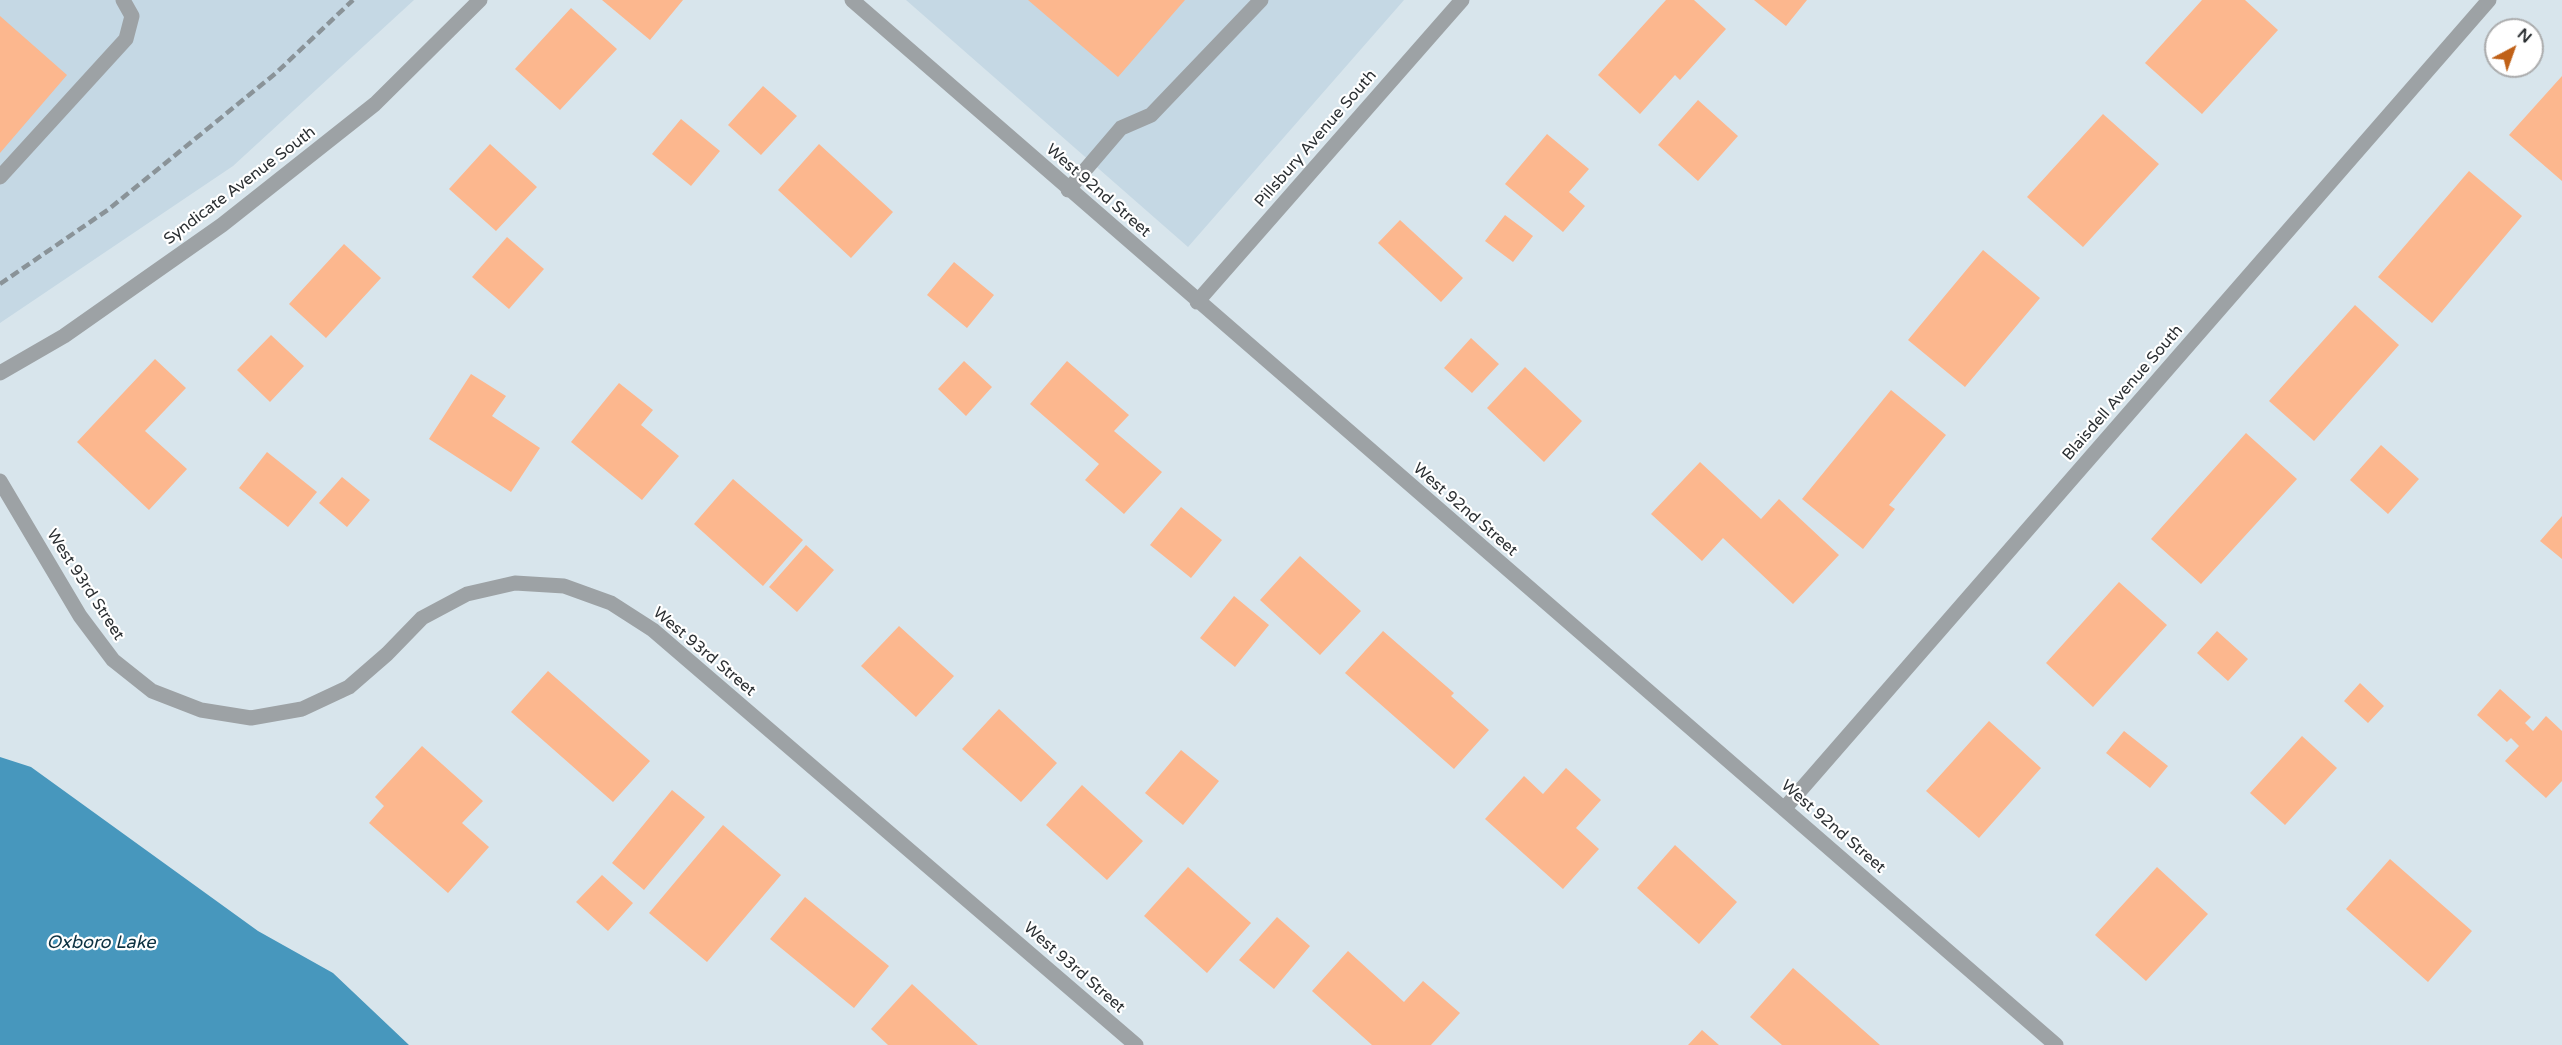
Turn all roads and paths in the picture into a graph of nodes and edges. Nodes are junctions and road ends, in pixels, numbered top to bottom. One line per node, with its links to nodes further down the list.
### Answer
1 (123, 0): 7 (street)
2 (480, 0): 10 (street, Syndicate Avenue South)
3 (852, 0): 8 (street, West 92nd Street)
4 (1261, 0): 8 (street)
5 (1462, 0): 9 (street, Pillsbury Avenue South)
6 (2488, 0): 12 (street, Blaisdell Avenue South)
7 (0, 177)
8 (1068, 190): 9 (street, West 92nd Street)
9 (1197, 302): 12 (street, West 92nd Street)
10 (0, 374)
11 (0, 481): 13 (street, West 93rd Street)
12 (1784, 809): 14 (street, West 92nd Street)
13 (1136, 1045)
14 (2056, 1045)

